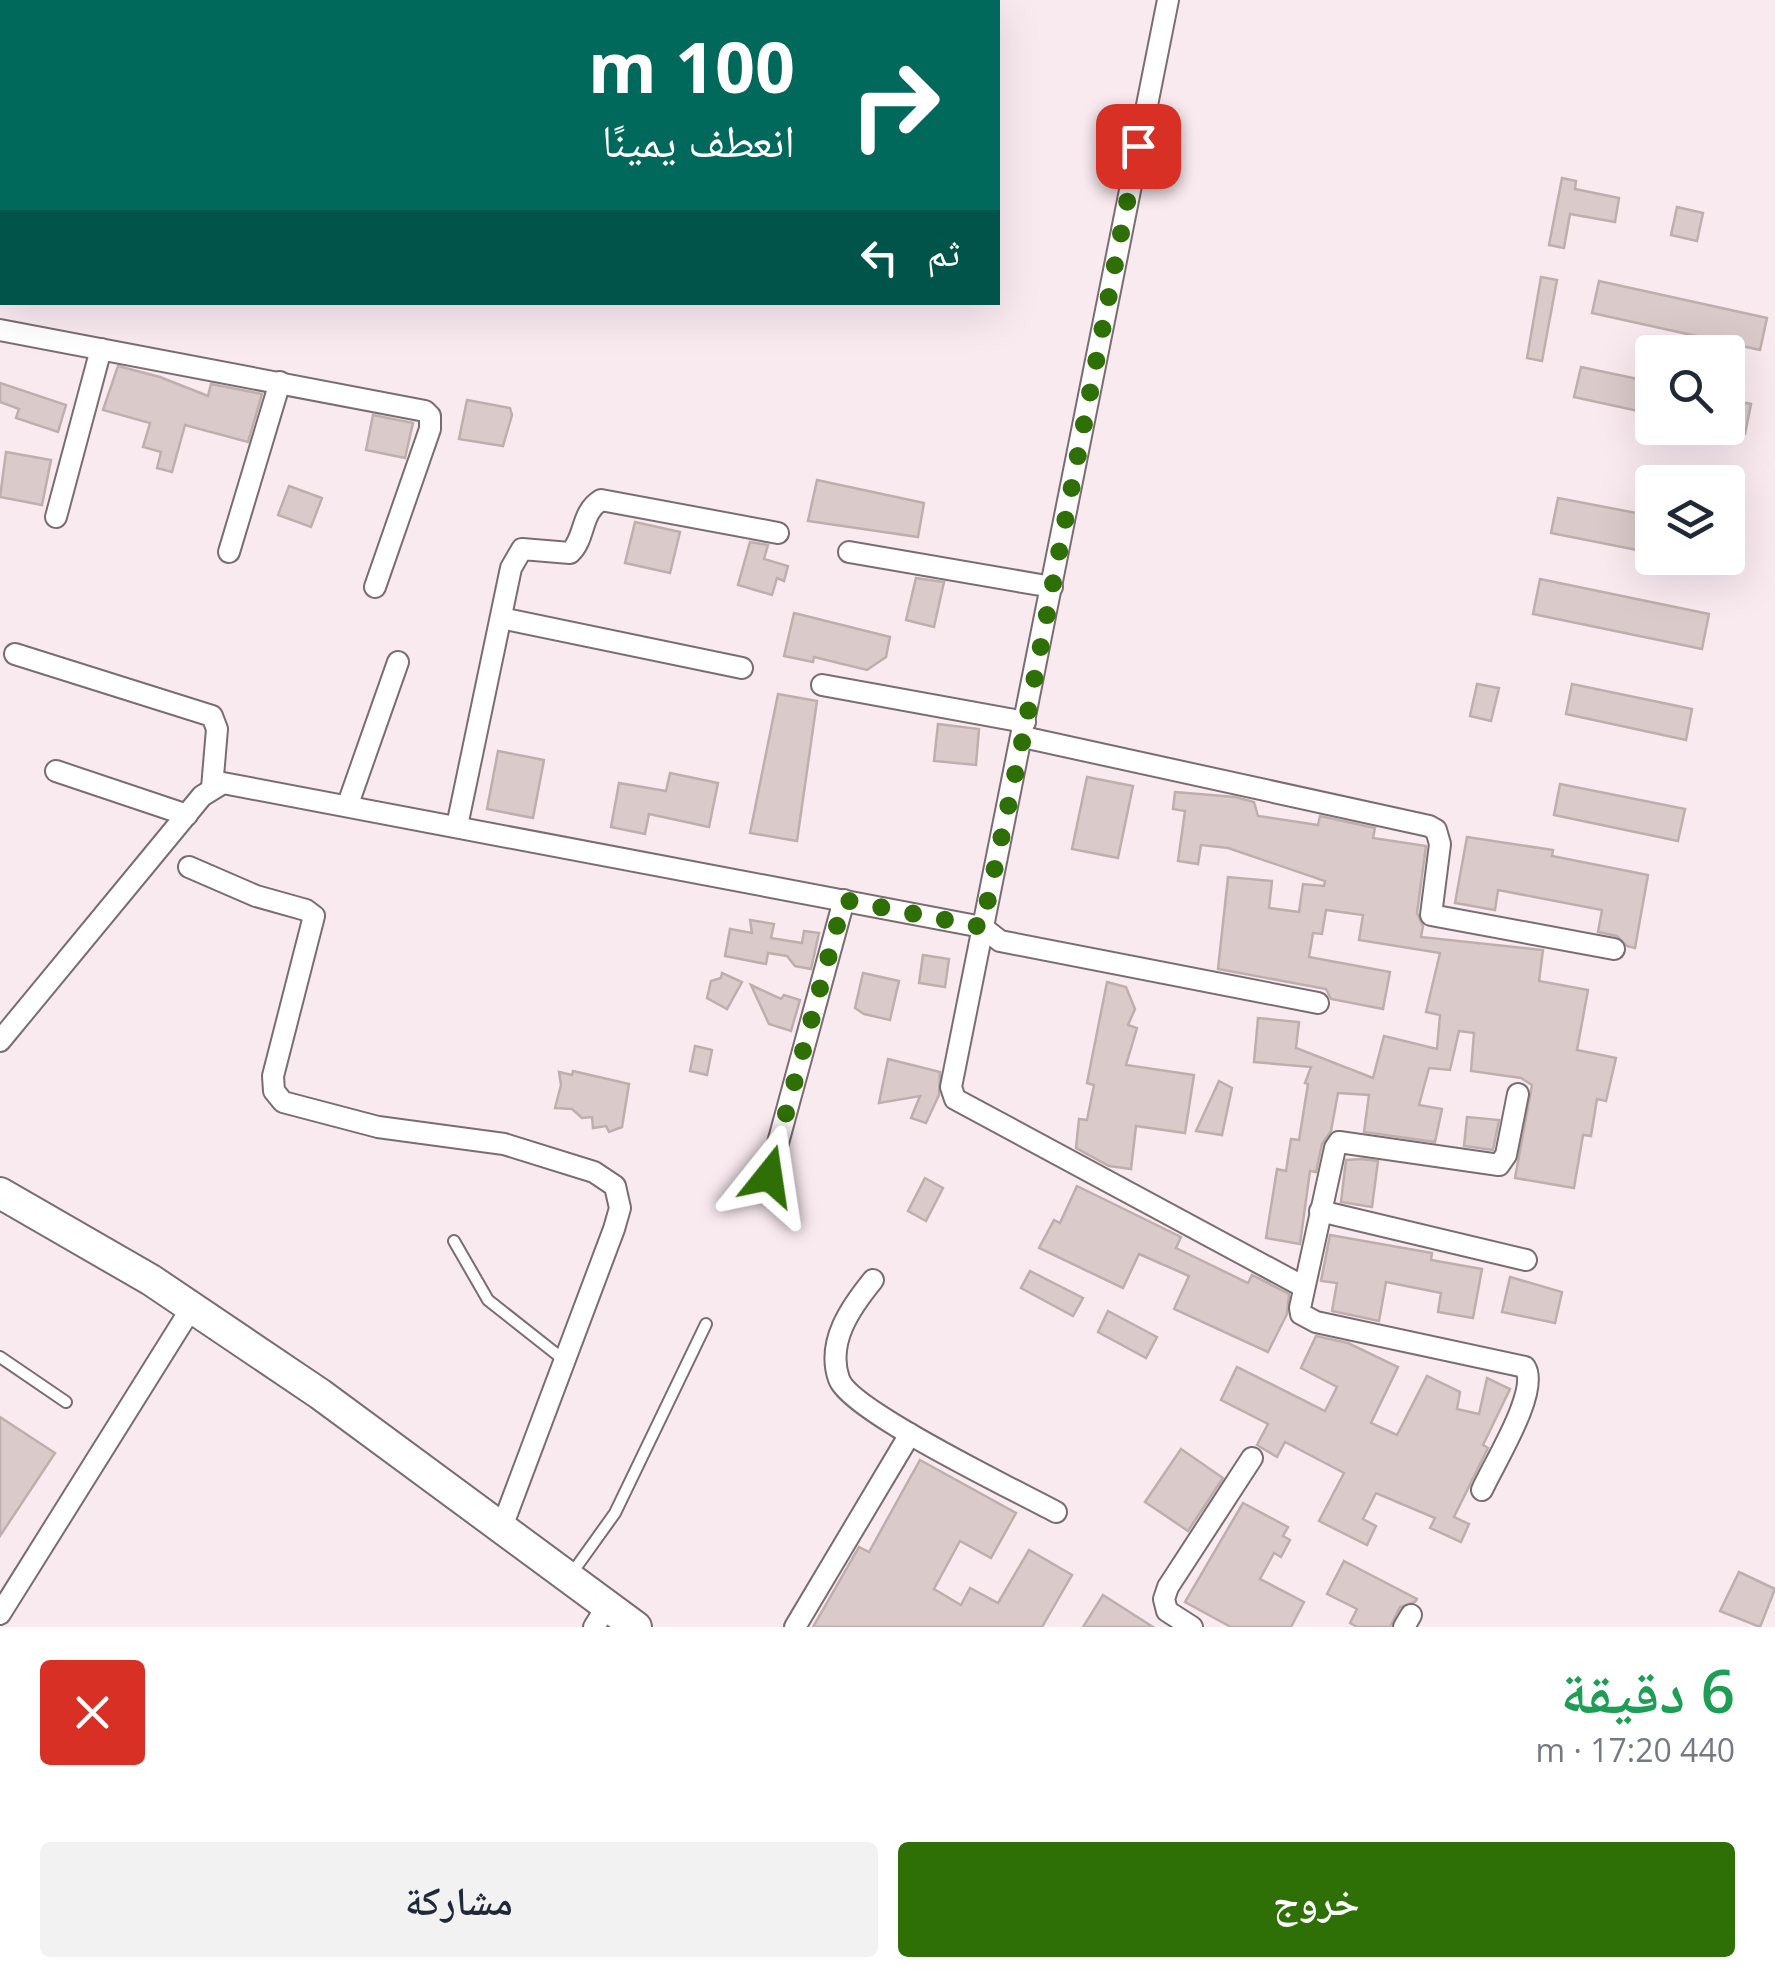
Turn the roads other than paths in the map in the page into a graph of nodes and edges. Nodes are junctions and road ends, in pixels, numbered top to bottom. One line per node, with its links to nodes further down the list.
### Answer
1 (1168, 0): 10 (street)
2 (0, 330): 3 (street)
3 (101, 349): 4 (street); 5 (street)
4 (280, 382): 7 (street); 9 (street)
5 (56, 517)
6 (778, 533): 11 (street)
7 (229, 552)
8 (849, 552): 10 (street)
9 (375, 587)
10 (1052, 587): 16 (street)
11 (501, 618): 14 (street); 21 (street)
12 (15, 654): 18 (street)
13 (398, 662): 19 (street)
14 (742, 668)
15 (822, 685): 16 (street)
16 (1024, 730): 24 (street); 25 (street)
17 (56, 771): 20 (street)
18 (212, 788): 19 (street); 20 (street)
19 (348, 804): 21 (street)
20 (187, 816): 27 (street)
21 (457, 826): 23 (street)
22 (189, 868): 39 (street)
23 (844, 900): 24 (street); 29 (street)
24 (982, 927): 26 (street); 35 (street)
25 (1614, 949)
26 (1318, 1002)
27 (0, 1042)
28 (1518, 1094): 31 (street)
29 (769, 1176)
30 (0, 1193): 36 (main road)
31 (1320, 1211): 33 (street); 35 (street)
32 (454, 1241): 39 (lane)
33 (1526, 1260)
34 (873, 1280): 41 (street)
35 (1304, 1287): 43 (street)
36 (192, 1307): 45 (main road); 47 (street)
37 (706, 1324): 46 (lane)
38 (0, 1358): 40 (lane)
39 (565, 1360): 45 (street)
40 (66, 1402)
41 (910, 1434): 44 (street); 50 (street)
42 (1252, 1458): 51 (street)
43 (1482, 1490)
44 (1056, 1512)
45 (502, 1527): 46 (main road)
46 (569, 1578): 48 (main road)
47 (0, 1614)
48 (600, 1617): 49 (main road)
49 (636, 1627)
50 (795, 1627)
51 (1192, 1627)

